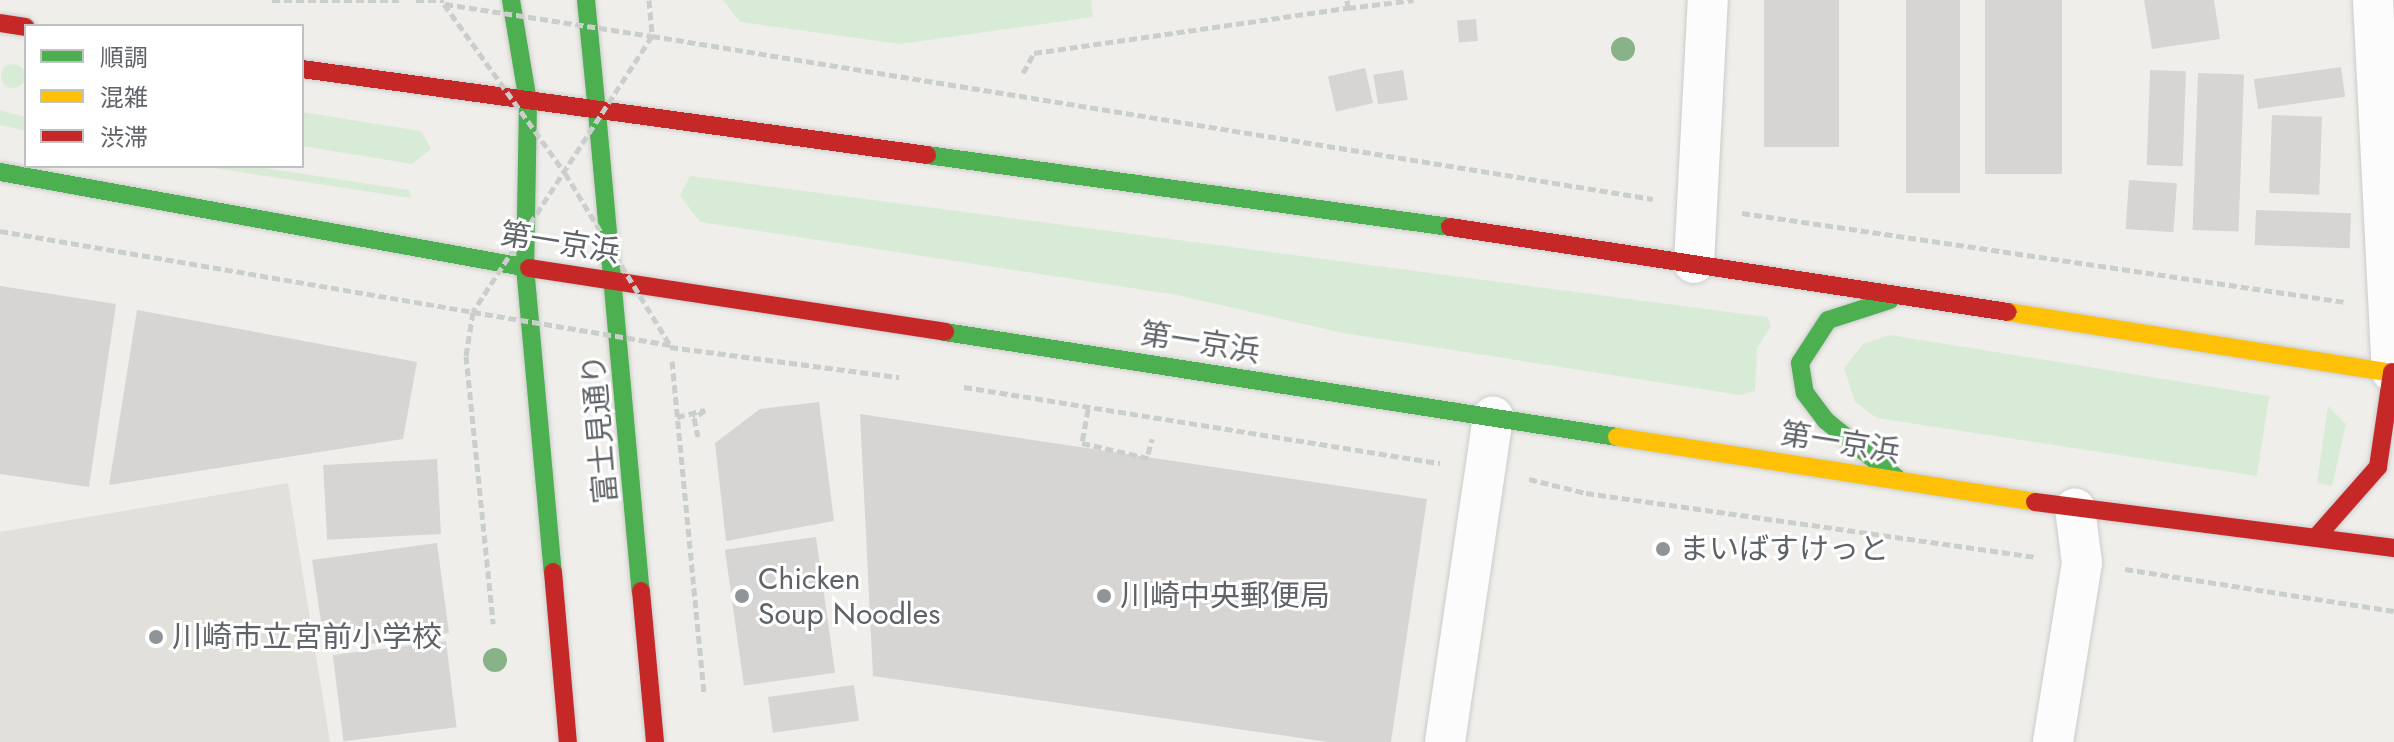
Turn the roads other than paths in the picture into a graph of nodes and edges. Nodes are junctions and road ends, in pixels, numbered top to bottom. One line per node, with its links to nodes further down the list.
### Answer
1 (511, 0): 8 (main road, 富士見通り)
2 (586, 0): 9 (main road, 富士見通り)
3 (1708, 0): 11 (street)
4 (2373, 0): 15 (street)
5 (0, 23): 6 (main road)
6 (24, 27)
7 (304, 69): 8 (main road)
8 (528, 102): 9 (main road); 12 (main road, 富士見通り)
9 (597, 112): 11 (main road); 13 (main road, 富士見通り)
10 (0, 172): 12 (main road, 第一京浜)
11 (1694, 263): 14 (main road)
12 (525, 267): 13 (main road, 第一京浜); 21 (main road, 富士見通り)
13 (615, 281): 16 (main road, 第一京浜); 22 (main road, 富士見通り)
14 (1901, 297): 15 (main road); 17 (main road)
15 (2393, 373): 19 (main road)
16 (1493, 417): 17 (main road, 第一京浜); 23 (street)
17 (1902, 482): 18 (main road, 第一京浜)
18 (2075, 508): 19 (main road, 第一京浜); 24 (street)
19 (2318, 535): 20 (main road, 第一京浜)
20 (2394, 548)
21 (568, 742)
22 (655, 742)
23 (1445, 742)
24 (2053, 742)

